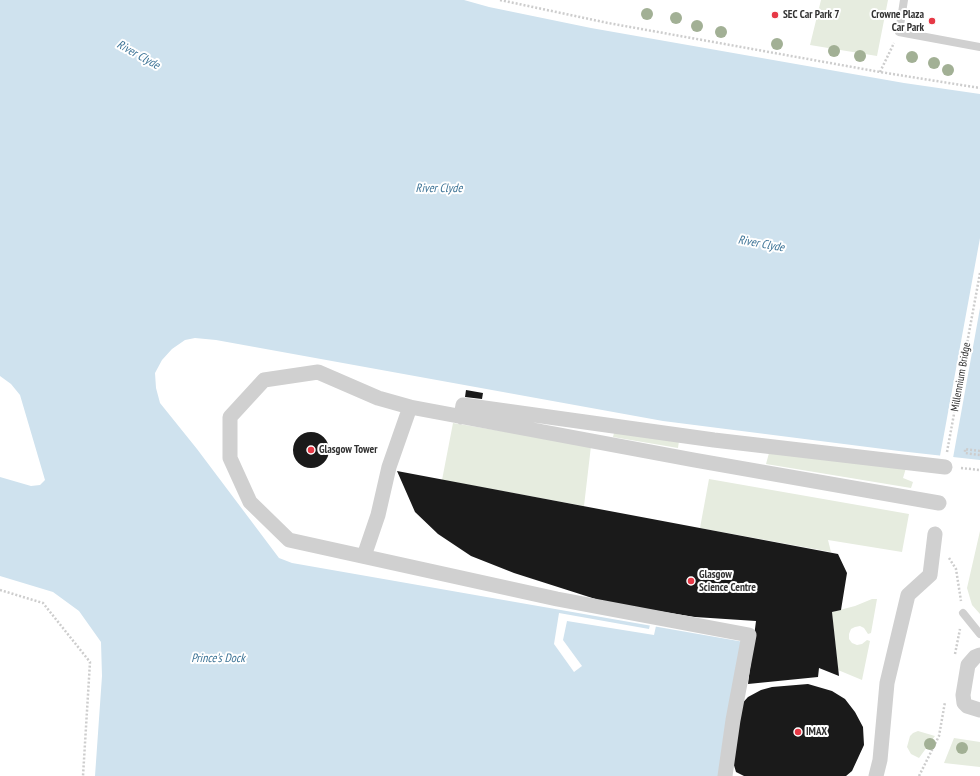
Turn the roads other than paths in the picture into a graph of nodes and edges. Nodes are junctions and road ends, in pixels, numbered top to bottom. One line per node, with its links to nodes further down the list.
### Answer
1 (904, 0): 2 (lane)
2 (980, 47)
3 (410, 407): 4 (street); 8 (street); 8 (street)
4 (461, 417): 5 (street); 6 (street)
5 (946, 462)
6 (939, 503)
7 (935, 534): 14 (street)
8 (364, 556): 13 (street)
9 (963, 613): 10 (lane)
10 (980, 634)
11 (980, 655): 12 (street)
12 (980, 710)
13 (725, 776)
14 (876, 776)

